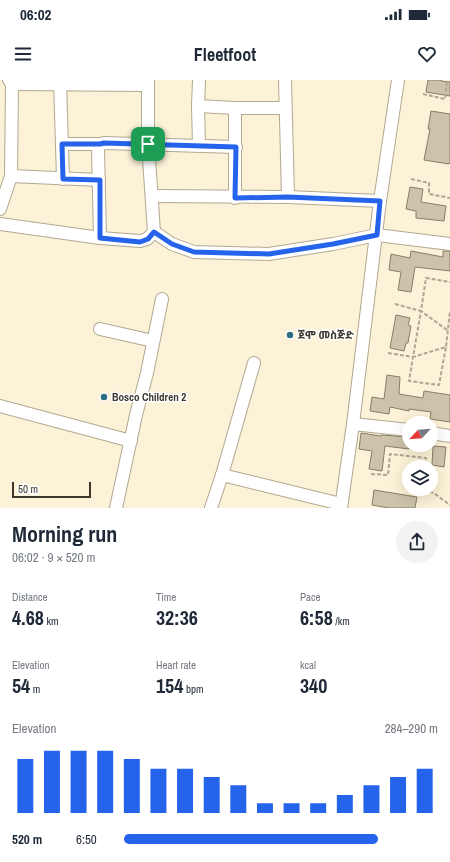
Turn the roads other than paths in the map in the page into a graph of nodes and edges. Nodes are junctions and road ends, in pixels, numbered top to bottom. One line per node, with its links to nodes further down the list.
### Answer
1 (199, 80): 7 (street)
2 (285, 80): 9 (street)
3 (398, 80): 22 (street)
4 (10, 82): 5 (street); 15 (street)
5 (60, 82): 6 (street); 10 (street)
6 (148, 83): 12 (street)
7 (198, 106): 8 (street); 13 (street)
8 (235, 108): 9 (street); 14 (street)
9 (285, 108): 20 (street)
10 (62, 144): 11 (street); 17 (street)
11 (100, 144): 12 (street); 18 (street)
12 (148, 144): 13 (street); 19 (street)
13 (199, 145): 14 (street)
14 (236, 147): 21 (street)
15 (5, 155): 16 (street)
16 (11, 176): 17 (street); 23 (street)
17 (63, 179): 18 (street)
18 (100, 180): 27 (street)
19 (153, 196): 21 (street); 25 (street)
20 (288, 197): 21 (street); 22 (street)
21 (235, 198)
22 (380, 201): 26 (street)
23 (0, 209)
24 (0, 224): 27 (street)
25 (154, 232): 26 (street); 27 (street)
26 (377, 235): 28 (street); 34 (street)
27 (100, 238)
28 (450, 244)
29 (162, 299): 31 (street)
30 (100, 329): 31 (street)
31 (153, 341): 38 (street)
32 (254, 363): 39 (street)
33 (0, 406): 38 (street)
34 (353, 424): 35 (street); 40 (street)
35 (402, 429)
36 (438, 434): 37 (street)
37 (450, 436)
38 (131, 441): 41 (street)
39 (222, 475): 40 (street); 42 (street)
40 (341, 506)
41 (116, 508)
42 (211, 508)

